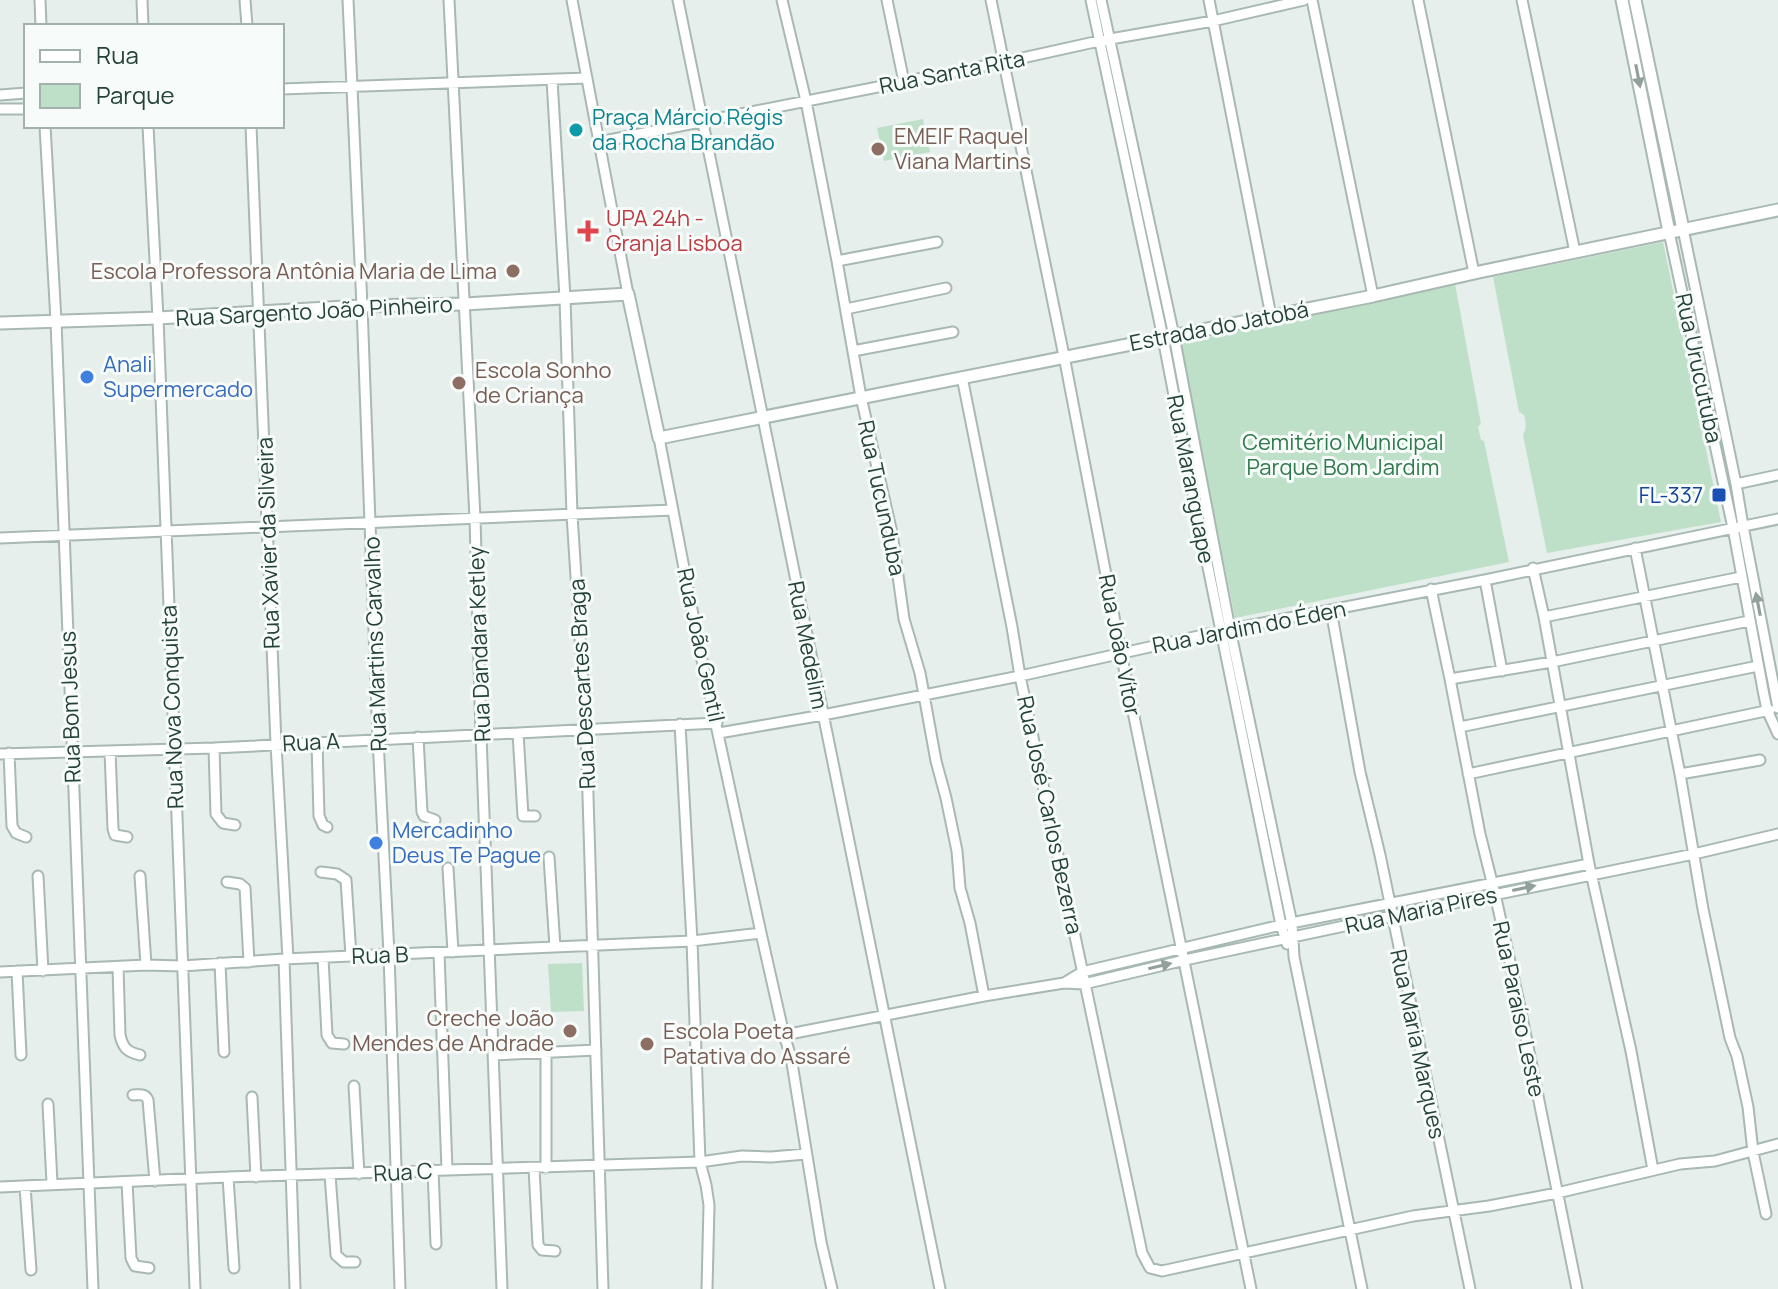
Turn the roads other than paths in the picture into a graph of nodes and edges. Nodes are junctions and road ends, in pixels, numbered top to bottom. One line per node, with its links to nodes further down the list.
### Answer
1 (40, 0): 21 (street)
2 (142, 0): 22 (street)
3 (245, 0): 23 (street)
4 (348, 0): 30 (street, Rua Martins Carvalho)
5 (449, 0): 29 (street, Rua Dandara Ketley)
6 (572, 0): 26 (street, Rua João Gentil)
7 (678, 0): 37 (street, Rua Medelim)
8 (782, 0): 34 (street, Rua Tucunduba)
9 (887, 0): 28 (street)
10 (991, 0): 25 (street, Rua João Vítor)
11 (1091, 0): 24 (street, Rua Maranguape)
12 (1101, 0): 24 (street, Rua Maranguape)
13 (1209, 0): 20 (street)
14 (1304, 0): 20 (street, Rua Santa Rita)
15 (1312, 0): 51 (street)
16 (1418, 0): 48 (street)
17 (1522, 0): 46 (street)
18 (1622, 0): 44 (street, Rua Urucutuba, one-way to 44)
19 (1635, 0): 43 (street, Rua Urucutuba)
20 (1213, 21): 24 (street, Rua Santa Rita); 57 (street)
21 (41, 24)
22 (143, 24)
23 (247, 24)
24 (1104, 40): 25 (street, Rua Santa Rita); 62 (street, Rua Maranguape)
25 (1004, 62): 28 (street, Rua Santa Rita); 64 (street, Rua João Vítor)
26 (587, 78): 27 (street); 41 (street, Rua João Gentil)
27 (552, 80): 29 (street); 52 (street, Rua Descartes Braga)
28 (904, 82): 34 (street, Rua Santa Rita)
29 (452, 84): 30 (street); 53 (street, Rua Dandara Ketley)
30 (352, 87): 31 (street); 54 (street, Rua Martins Carvalho)
31 (284, 90)
32 (24, 93): 33 (street)
33 (0, 95)
34 (806, 101): 37 (street, Rua Santa Rita); 47 (street, Rua Tucunduba)
35 (0, 109): 36 (street)
36 (24, 109)
37 (703, 122): 41 (street, Rua Santa Rita); 67 (street, Rua Medelim)
38 (45, 128): 59 (street, Rua Bom Jesus)
39 (148, 128): 58 (street, Rua Nova Conquista)
40 (251, 128): 56 (street, Rua Xavier da Silveira)
41 (599, 142): 50 (street, Rua João Gentil)
42 (1778, 210): 43 (street, Estrada do Jatobá)
43 (1683, 229): 44 (street, Estrada do Jatobá); 70 (street, Rua Urucutuba)
44 (1669, 232): 46 (street, Estrada do Jatobá); 76 (street, Rua Urucutuba)
45 (937, 242): 47 (street)
46 (1575, 252): 48 (street, Estrada do Jatobá)
47 (837, 261): 55 (street, Rua Tucunduba)
48 (1474, 273): 51 (street, Estrada do Jatobá)
49 (946, 288): 55 (street)
50 (628, 294): 52 (street, Rua Sargento João Pinheiro); 68 (street, Rua João Gentil)
51 (1373, 296): 57 (street, Estrada do Jatobá)
52 (565, 298): 53 (street, Rua Sargento João Pinheiro); 72 (street, Rua Descartes Braga)
53 (465, 304): 54 (street, Rua Sargento João Pinheiro); 73 (street, Rua Dandara Ketley)
54 (362, 306): 56 (street, Rua Sargento João Pinheiro); 75 (street, Rua Martins Carvalho)
55 (846, 309): 63 (street, Rua Tucunduba)
56 (259, 312): 58 (street, Rua Sargento João Pinheiro); 77 (street, Rua Xavier da Silveira)
57 (1271, 316): 62 (street, Estrada do Jatobá)
58 (158, 318): 59 (street, Rua Sargento João Pinheiro); 78 (street, Rua Nova Conquista)
59 (56, 321): 60 (street, Rua Sargento João Pinheiro); 79 (street, Rua Bom Jesus)
60 (0, 323)
61 (953, 332): 63 (street)
62 (1168, 337): 64 (street, Estrada do Jatobá); 90 (street, Rua Maranguape)
63 (853, 351): 66 (street, Rua Tucunduba)
64 (1064, 356): 65 (street, Estrada do Jatobá); 92 (street, Rua João Vítor)
65 (962, 377): 66 (street, Estrada do Jatobá); 96 (street, Rua José Carlos Bezerra)
66 (861, 397): 67 (street, Estrada do Jatobá); 99 (street, Rua Tucunduba)
67 (762, 416): 68 (street, Estrada do Jatobá); 102 (street, Rua Medelim)
68 (659, 438): 71 (street, Rua João Gentil)
69 (1778, 475): 70 (street)
70 (1736, 484): 76 (street, Rua Urucutuba)
71 (673, 510): 72 (street); 105 (street, Rua João Gentil)
72 (572, 515): 73 (street); 106 (street, Rua Descartes Braga)
73 (475, 518): 75 (street); 110 (street, Rua Dandara Ketley)
74 (1778, 519): 76 (street, Rua Jardim do Éden)
75 (371, 523): 77 (street); 112 (street, Rua Martins Carvalho)
76 (1738, 527): 81 (street, Rua Jardim do Éden); 83 (street, Rua Urucutuba); 101 (street, Rua Urucutuba, one-way to 76)
77 (268, 528): 78 (street); 114 (street, Rua Xavier da Silveira)
78 (165, 532): 79 (street); 116 (street, Rua Nova Conquista)
79 (63, 536): 80 (street); 118 (street, Rua Bom Jesus)
80 (0, 538)
81 (1635, 548): 82 (street, Rua Jardim do Éden); 86 (street)
82 (1533, 568): 84 (street, Rua Jardim do Éden); 88 (street)
83 (1741, 577): 86 (street); 89 (street, Rua Urucutuba)
84 (1485, 580): 85 (street, Rua Jardim do Éden); 95 (street)
85 (1431, 589): 87 (street, Rua Jardim do Éden); 97 (street, Rua Paraíso Leste)
86 (1644, 597): 88 (street); 91 (street)
87 (1331, 610): 90 (street, Rua Jardim do Éden); 141 (street, Rua Maria Marques)
88 (1544, 617): 93 (street)
89 (1749, 621): 91 (street); 94 (street, Rua Urucutuba)
90 (1226, 630): 92 (street, Rua Jardim do Éden); 142 (street, Rua Maranguape)
91 (1653, 641): 93 (street); 98 (street)
92 (1121, 653): 96 (street, Rua Jardim do Éden); 152 (street, Rua João Vítor)
93 (1552, 662): 95 (street); 100 (street)
94 (1758, 666): 98 (street); 101 (street, Rua Urucutuba)
95 (1502, 671): 97 (street)
96 (1020, 676): 99 (street, Rua Jardim do Éden); 165 (street, Rua José Carlos Bezerra)
97 (1450, 679): 104 (street, Rua Paraíso Leste)
98 (1662, 686): 100 (street); 107 (street)
99 (923, 694): 102 (street, Rua Jardim do Éden); 168 (street, Rua Tucunduba)
100 (1560, 706): 104 (street); 119 (street)
101 (1774, 709): 107 (street); 109 (street, Rua Urucutuba)
102 (823, 715): 105 (street, Rua Jardim do Éden); 169 (street, Rua Medelim)
103 (680, 724): 105 (street, Rua A); 106 (street, Rua A); 145 (street)
104 (1460, 727): 122 (street, Rua Paraíso Leste)
105 (718, 728): 143 (street, Rua João Gentil)
106 (586, 730): 108 (street, Rua A); 146 (street, Rua Descartes Braga)
107 (1671, 731): 119 (street); 123 (street)
108 (518, 733): 110 (street, Rua A); 124 (street)
109 (1778, 734)
110 (481, 735): 111 (street, Rua A); 148 (street, Rua Dandara Ketley)
111 (418, 737): 112 (street, Rua A); 125 (street)
112 (378, 739): 113 (street, Rua A); 151 (street, Rua Martins Carvalho)
113 (317, 742): 114 (street, Rua A); 127 (street)
114 (276, 744): 115 (street, Rua A); 155 (street, Rua Xavier da Silveira)
115 (214, 748): 116 (street, Rua A); 126 (street)
116 (174, 749): 117 (street, Rua A); 159 (street, Rua Nova Conquista)
117 (110, 751): 118 (street, Rua A); 130 (street)
118 (71, 752): 120 (street, Rua A); 161 (street, Rua Bom Jesus)
119 (1569, 752): 122 (street); 134 (street)
120 (4, 753): 129 (street)
121 (1760, 760): 123 (street)
122 (1468, 774): 139 (street, Rua Paraíso Leste)
123 (1680, 774): 131 (street)
124 (535, 816)
125 (435, 820)
126 (235, 825)
127 (327, 827)
128 (1778, 834): 131 (street, Rua Maria Pires)
129 (26, 837)
130 (127, 837)
131 (1694, 854): 134 (street, Rua Maria Pires); 183 (street)
132 (549, 857): 147 (street)
133 (448, 868): 149 (street)
134 (1590, 869): 139 (street, Rua Maria Pires); 140 (street, Rua Maria Pires, one-way to 134); 192 (street)
135 (321, 872): 153 (street)
136 (38, 876): 163 (street)
137 (140, 876): 158 (street)
138 (227, 882): 156 (street)
139 (1492, 884): 140 (street, Rua Paraíso Leste); 141 (street, Rua Maria Pires)
140 (1495, 894): 141 (street, Rua Maria Pires); 206 (street, Rua Paraíso Leste)
141 (1390, 910): 142 (street, Rua Maria Pires); 144 (street, Rua Maria Pires); 207 (street, Rua Maria Marques)
142 (1287, 925): 144 (street, Rua Maranguape); 152 (street, Rua Maria Pires)
143 (761, 933): 145 (street, Rua B); 170 (street, Rua João Gentil)
144 (1289, 938): 152 (street, Rua Maria Pires); 209 (street, Rua Maranguape)
145 (692, 941): 146 (street, Rua B); 185 (street)
146 (593, 945): 147 (street, Rua B); 172 (street, Rua Descartes Braga)
147 (555, 947): 148 (street, Rua B)
148 (490, 950): 149 (street, Rua B); 177 (street, Rua Dandara Ketley)
149 (453, 952): 150 (street, Rua B)
150 (439, 953): 151 (street, Rua B); 190 (street)
151 (389, 954): 153 (street, Rua B); 193 (street, Rua Martins Carvalho)
152 (1184, 955): 165 (street, Rua Maria Pires); 167 (street, Rua Maria Pires, one-way to 152); 212 (street, Rua João Vítor)
153 (351, 956): 154 (street, Rua B)
154 (323, 958): 155 (street, Rua B); 171 (street)
155 (286, 959): 156 (street, Rua B); 196 (street, Rua Xavier da Silveira)
156 (249, 962): 157 (street, Rua B)
157 (220, 963): 159 (street, Rua B); 173 (street)
158 (146, 965): 159 (street, Rua B); 160 (street, Rua B)
159 (182, 966): 199 (street, Rua Nova Conquista)
160 (118, 967): 161 (street, Rua B); 176 (street)
161 (79, 968): 163 (street, Rua B); 203 (street, Rua Bom Jesus)
162 (17, 971): 163 (street, Rua B); 164 (street, Rua B); 175 (street)
163 (43, 971)
164 (0, 972)
165 (1082, 972): 166 (street, Rua Maria Pires); 167 (street, Rua José Carlos Bezerra)
166 (1064, 983): 167 (street, Rua Maria Pires); 168 (street, Rua Maria Pires)
167 (1084, 984): 212 (street, Rua José Carlos Bezerra)
168 (984, 996): 169 (street, Rua Maria Pires)
169 (883, 1015): 170 (street, Rua Maria Pires); 225 (street, Rua Medelim)
170 (784, 1035): 184 (street, Rua João Gentil)
171 (344, 1044)
172 (596, 1050): 174 (street); 186 (street, Rua Descartes Braga)
173 (224, 1052)
174 (546, 1052): 177 (street); 188 (street)
175 (21, 1055)
176 (140, 1055)
177 (493, 1055): 191 (street, Rua Dandara Ketley)
178 (354, 1086): 194 (street)
179 (133, 1095): 200 (street)
180 (252, 1097): 198 (street)
181 (48, 1104): 202 (street)
182 (1778, 1144): 183 (street)
183 (1753, 1152): 192 (street); 208 (street)
184 (806, 1154): 185 (street, Rua C); 224 (street, Rua João Gentil)
185 (700, 1162): 186 (street, Rua C); 223 (street)
186 (599, 1166): 188 (street, Rua C); 222 (street, Rua Descartes Braga)
187 (534, 1168): 188 (street, Rua C); 191 (street, Rua C); 211 (street)
188 (546, 1168)
189 (433, 1170): 190 (street, Rua C); 193 (street, Rua C); 210 (street)
190 (447, 1170): 191 (street, Rua C)
191 (497, 1170): 221 (street, Rua Dandara Ketley)
192 (1653, 1170): 206 (street)
193 (394, 1172): 194 (street, Rua C); 220 (street, Rua Martins Carvalho)
194 (359, 1174): 195 (street, Rua C)
195 (330, 1175): 196 (street, Rua C); 213 (street)
196 (291, 1176): 198 (street, Rua C); 219 (street, Rua Xavier da Silveira)
197 (228, 1177): 198 (street, Rua C); 199 (street, Rua C); 215 (street)
198 (256, 1177)
199 (191, 1179): 200 (street, Rua C); 218 (street, Rua Nova Conquista)
200 (155, 1181): 201 (street, Rua C)
201 (127, 1182): 203 (street, Rua C); 214 (street)
202 (52, 1183): 203 (street, Rua C); 204 (street, Rua C)
203 (89, 1183): 217 (street, Rua Bom Jesus)
204 (25, 1186): 205 (street, Rua C); 216 (street)
205 (0, 1187)
206 (1557, 1193): 207 (street); 229 (street, Rua Paraíso Leste)
207 (1454, 1211): 209 (street); 228 (street, Rua Maria Marques)
208 (1766, 1214)
209 (1350, 1230): 212 (street); 227 (street, Rua Maranguape)
210 (436, 1244)
211 (555, 1251)
212 (1244, 1253): 226 (street, Rua João Vítor)
213 (355, 1262)
214 (149, 1268)
215 (234, 1268)
216 (31, 1270)
217 (93, 1289)
218 (195, 1289)
219 (295, 1289)
220 (400, 1289)
221 (502, 1289)
222 (603, 1289)
223 (707, 1289)
224 (832, 1289)
225 (940, 1289)
226 (1251, 1289)
227 (1362, 1289)
228 (1470, 1289)
229 (1577, 1289)

